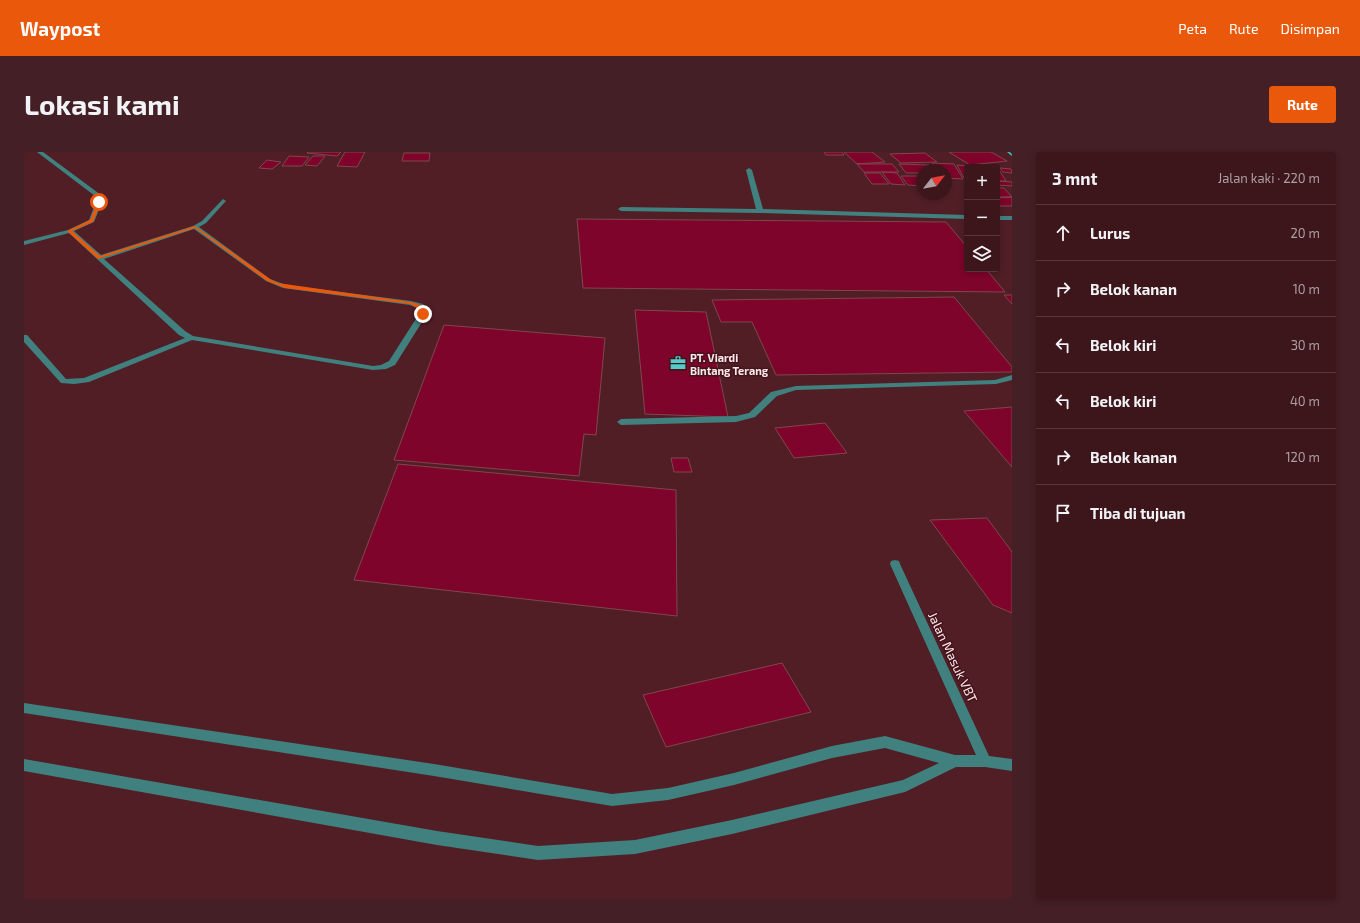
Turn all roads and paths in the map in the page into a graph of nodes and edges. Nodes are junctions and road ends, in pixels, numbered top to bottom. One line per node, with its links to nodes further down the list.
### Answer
1 (40, 152): 10 (street)
2 (749, 170): 5 (street)
3 (223, 201): 9 (street)
4 (621, 209): 5 (street)
5 (760, 211): 6 (street)
6 (964, 217)
7 (1000, 218): 8 (street)
8 (1012, 218)
9 (195, 227): 12 (street); 14 (street)
10 (70, 231): 11 (street); 12 (street)
11 (24, 243)
12 (99, 258): 14 (street)
13 (24, 337): 14 (street)
14 (191, 338)
15 (1012, 377): 16 (street)
16 (621, 422)
17 (895, 564): 20 (street, Jalan Masuk VBT)
18 (24, 708): 19 (street)
19 (955, 761): 20 (street); 21 (street)
20 (985, 761): 22 (street)
21 (24, 765)
22 (1012, 765)

